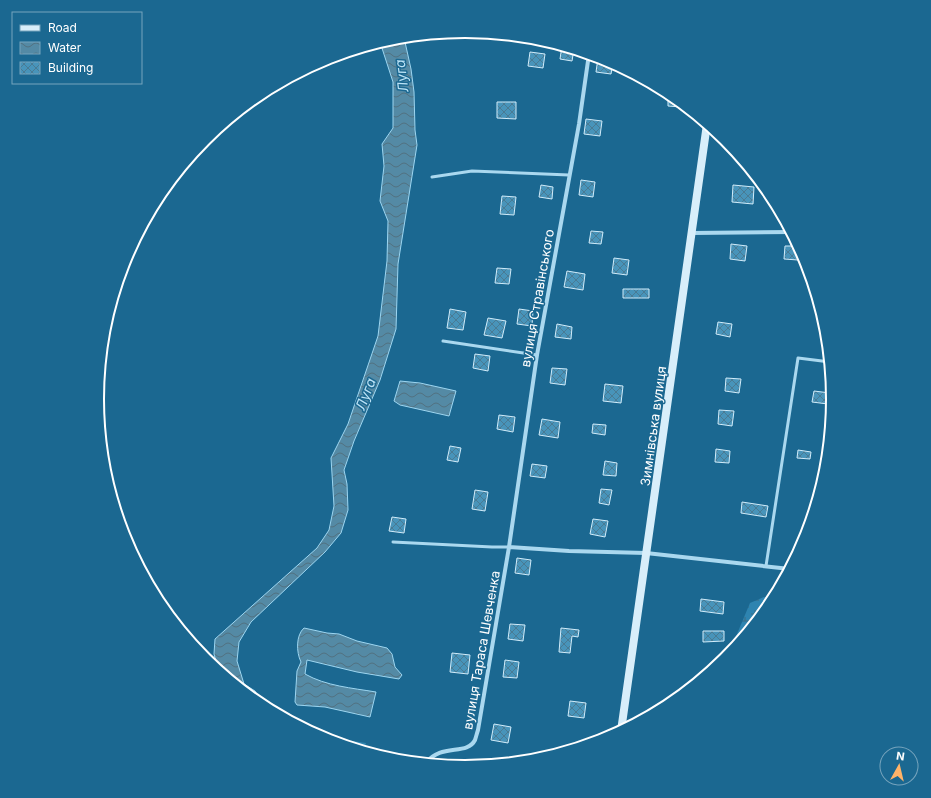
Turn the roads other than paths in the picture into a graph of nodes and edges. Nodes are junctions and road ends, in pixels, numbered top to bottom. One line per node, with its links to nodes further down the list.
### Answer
1 (588, 59): 3 (street, вулиця Стравінського)
2 (706, 130): 6 (main road, Зимнівська вулиця)
3 (569, 175): 4 (lane); 8 (street, вулиця Стравінського)
4 (432, 177)
5 (785, 232): 6 (street)
6 (692, 233): 12 (main road, Зимнівська вулиця)
7 (443, 341): 8 (lane)
8 (537, 355): 11 (street, вулиця Стравінського)
9 (824, 361): 14 (lane)
10 (393, 542): 11 (lane)
11 (509, 547): 12 (street); 13 (street, вулиця Стравінського)
12 (646, 553): 14 (street); 16 (main road, Зимнівська вулиця)
13 (508, 554): 17 (street, вулиця Тараса Шевченка)
14 (766, 566): 15 (street)
15 (784, 568)
16 (623, 724)
17 (431, 758)

